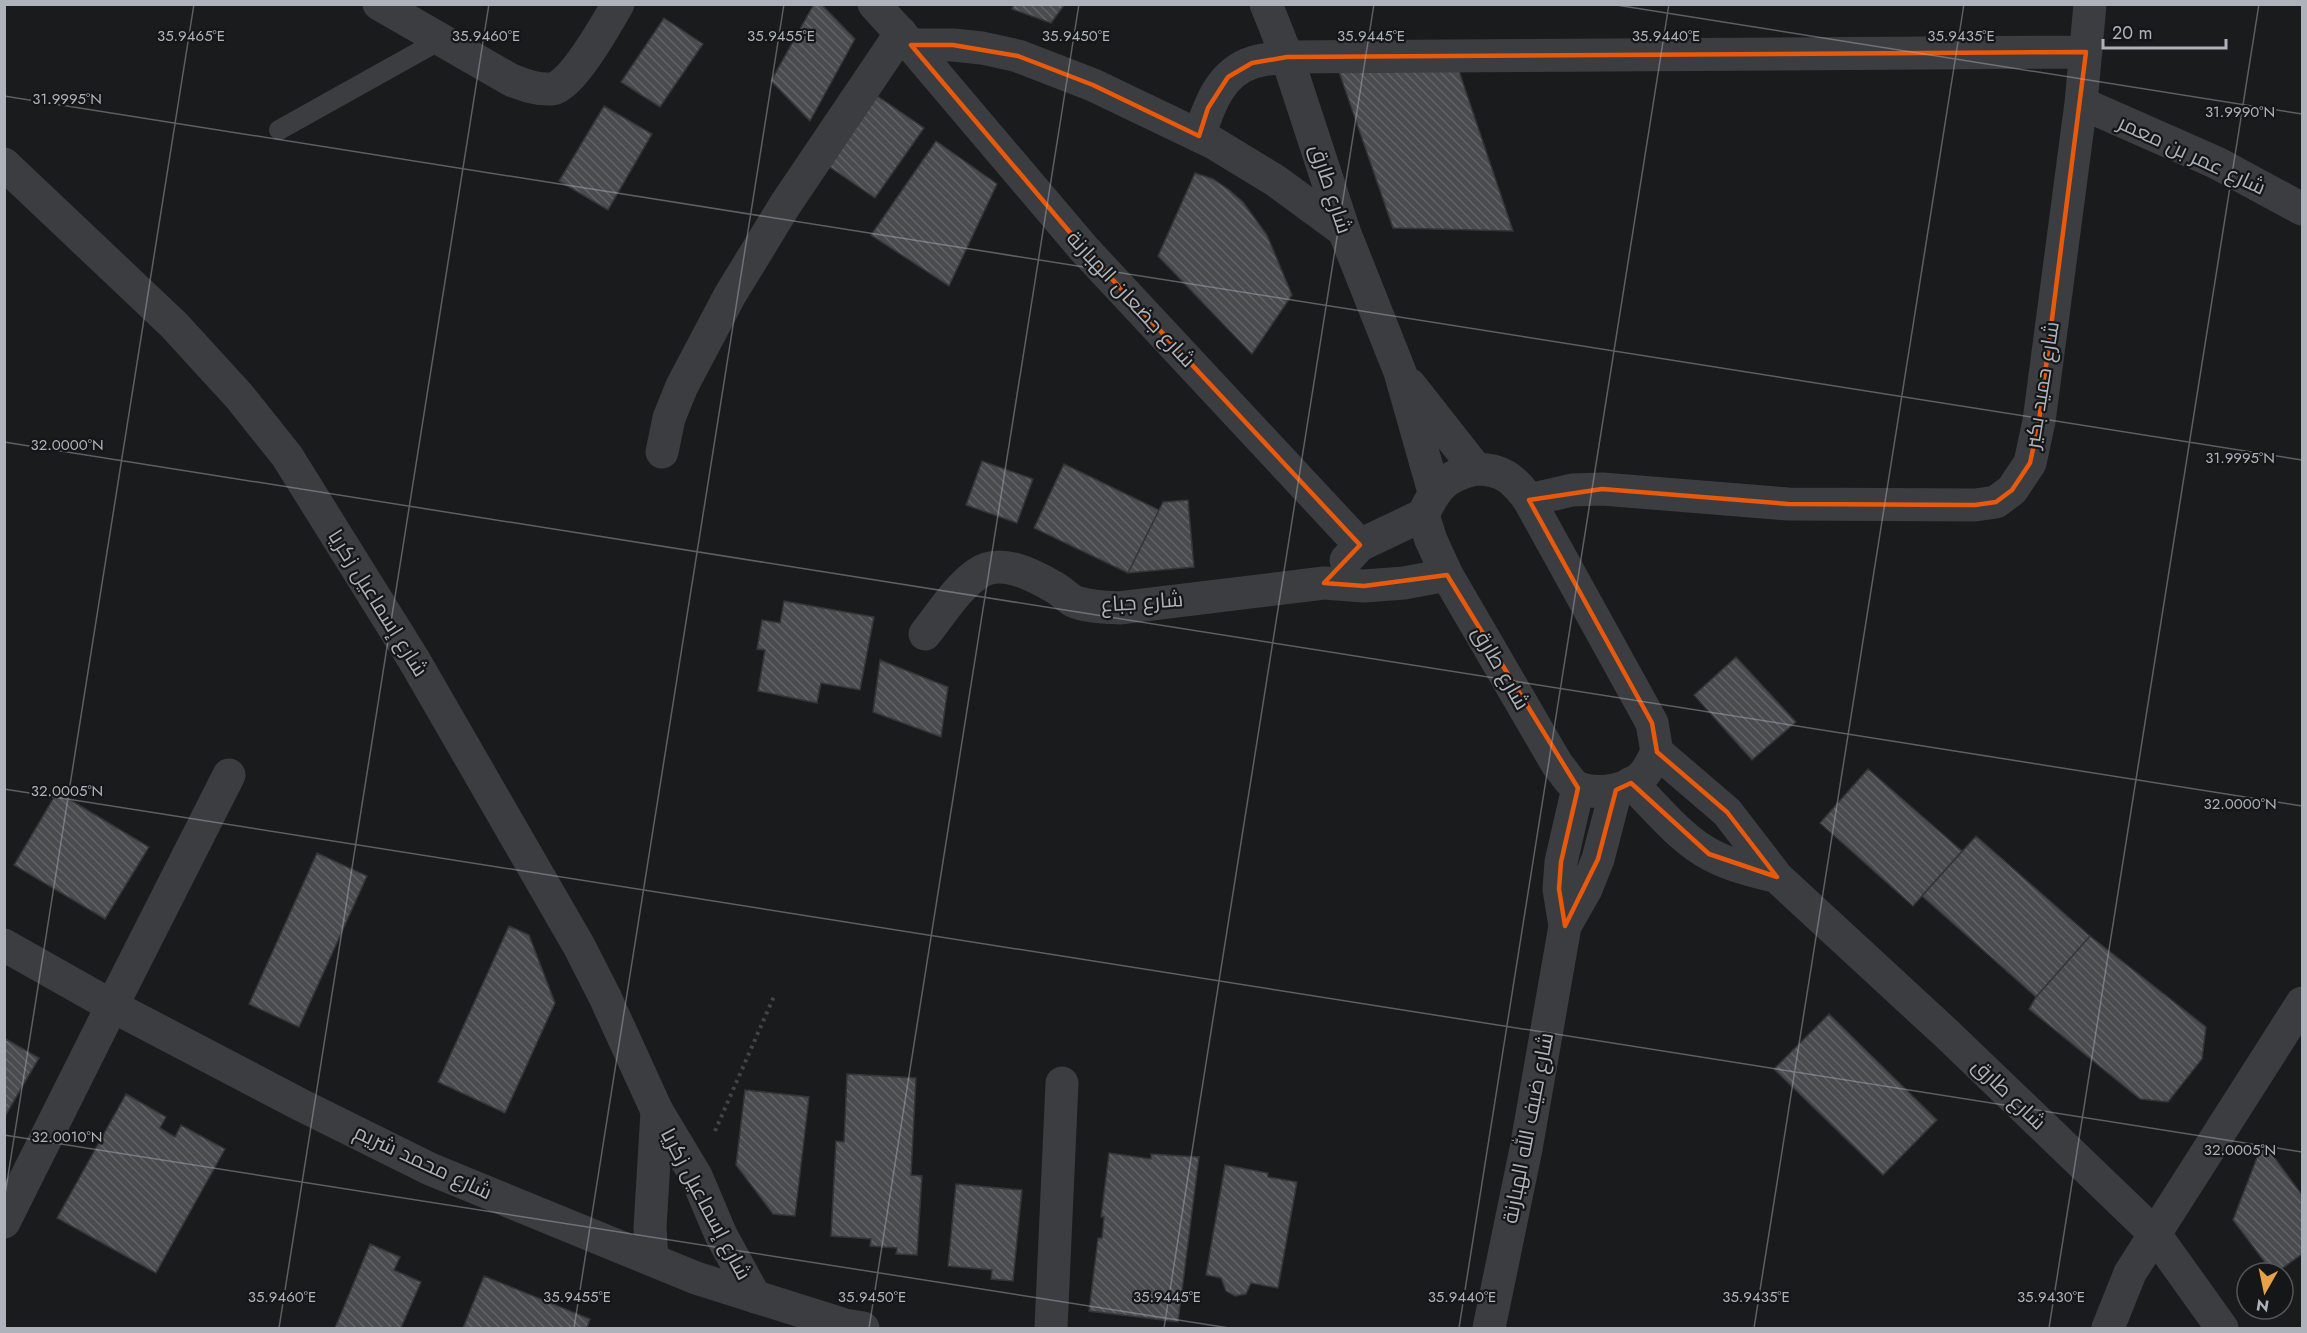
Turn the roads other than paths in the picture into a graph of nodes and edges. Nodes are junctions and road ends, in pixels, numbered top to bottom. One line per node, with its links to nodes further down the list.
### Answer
1 (378, 4): 6 (street)
2 (618, 4): 6 (street)
3 (874, 4): 7 (street, شارع جضعان الهبارنة)
4 (1266, 4): 9 (street, شارع طارق)
5 (2090, 4): 8 (street, شارع حميد بكير)
6 (442, 39): 11 (lane)
7 (906, 39): 12 (street); 17 (street); 21 (street, شارع جضعان الهبارنة)
8 (2086, 52): 9 (street); 10 (street, شارع حميد بكير)
9 (1287, 57): 12 (street); 15 (street, شارع طارق)
10 (2081, 103): 14 (street, شارع عمر بن معمر); 19 (street, شارع حميد بكير)
11 (279, 130)
12 (1199, 136): 15 (street)
13 (4, 164): 35 (street, شارع إسماعيل زكريا)
14 (2302, 208)
15 (1344, 231): 16 (street, شارع طارق)
16 (1400, 372): 18 (street, شارع طارق); 20 (street, شارع طارق)
17 (662, 452)
18 (1476, 469): 19 (street); 20 (street)
19 (1529, 500): 25 (street)
20 (1428, 504): 21 (street); 22 (street, شارع طارق)
21 (1359, 545): 23 (street)
22 (1447, 575): 23 (street, شارع جباع); 28 (street, شارع طارق)
23 (1324, 583): 24 (street, شارع جباع)
24 (925, 634)
25 (1657, 752): 27 (street); 29 (street, شارع طارق)
26 (230, 775): 33 (street)
27 (1624, 786): 28 (street); 29 (street, شارع طارق); 30 (street, شارع ضيف الله الهبارنة)
28 (1578, 788): 30 (street, شارع ضيف الله الهبارنة)
29 (1777, 877): 37 (street, شارع طارق)
30 (1564, 926): 42 (street, شارع ضيف الله الهبارنة)
31 (4, 945): 33 (street, شارع محمد شريم)
32 (2302, 1003): 37 (street)
33 (112, 1006): 36 (street); 38 (street, شارع محمد شريم)
34 (1062, 1083): 41 (street)
35 (657, 1111): 38 (street, شارع إسماعيل زكريا); 39 (street, شارع إسماعيل زكريا)
36 (4, 1222)
37 (2154, 1233): 43 (street); 44 (street, شارع طارق)
38 (652, 1259): 39 (street, شارع محمد شريم)
39 (756, 1297): 40 (street, شارع محمد شريم)
40 (851, 1327)
41 (1051, 1329)
42 (1489, 1329)
43 (2108, 1329)
44 (2222, 1329)

